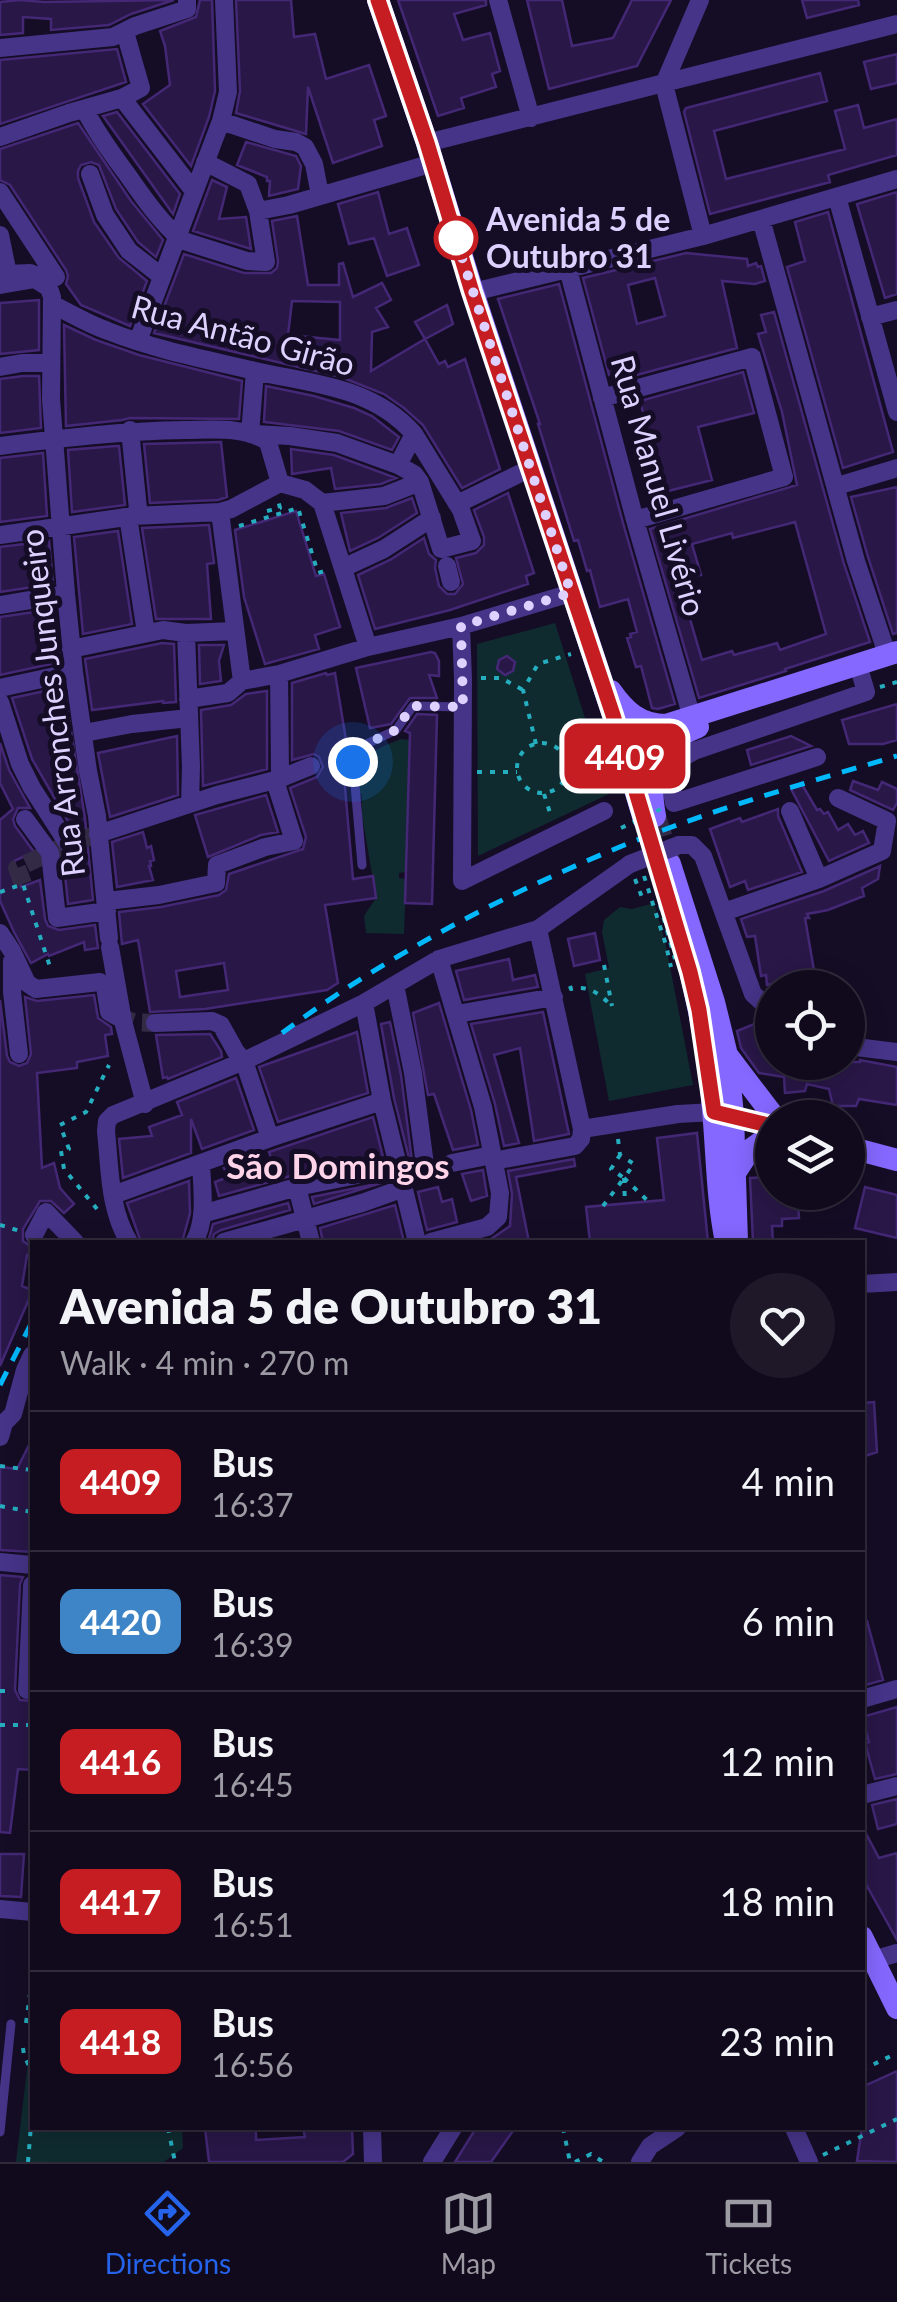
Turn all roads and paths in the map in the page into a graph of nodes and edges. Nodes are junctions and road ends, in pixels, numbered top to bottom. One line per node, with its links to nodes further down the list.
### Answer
1 (188, 0): 7 (street)
2 (224, 0): 13 (street)
3 (378, 0): 15 (main road)
4 (498, 0): 12 (street)
5 (700, 0): 9 (street)
6 (897, 24): 9 (street)
7 (125, 32): 8 (street); 10 (street)
8 (0, 48)
9 (664, 84): 12 (street); 27 (street)
10 (122, 98): 11 (street); 19 (street)
11 (85, 110): 14 (street); 26 (street)
12 (532, 118): 15 (street)
13 (220, 121): 16 (street); 21 (street)
14 (0, 137)
15 (430, 153): 21 (street); 31 (main road)
16 (204, 162): 19 (street); 23 (street)
17 (90, 174): 29 (street)
18 (897, 180): 22 (street)
19 (194, 190): 26 (street)
20 (0, 192): 25 (street)
21 (320, 195): 23 (street)
22 (836, 197): 24 (street); 34 (street)
23 (258, 211): 26 (street)
24 (761, 219): 27 (street); 51 (street)
25 (0, 235)
26 (176, 236): 29 (street)
27 (703, 236): 28 (street)
28 (568, 269): 31 (street); 39 (street, Rua Manuel Livério)
29 (161, 276): 35 (street)
30 (0, 286): 32 (street)
31 (472, 292): 47 (main road)
32 (50, 296): 35 (street, Rua Antão Girão); 36 (street, Rua Arronches Junqueiro)
33 (897, 310): 34 (street)
34 (870, 317): 40 (street)
35 (138, 341): 38 (street, Rua Antão Girão)
36 (50, 362): 37 (street); 44 (street, Rua Arronches Junqueiro)
37 (0, 367)
38 (255, 371): 42 (street); 43 (street, Rua Antão Girão)
39 (602, 398): 59 (street, Rua Manuel Livério); 59 (street)
40 (897, 412)
41 (130, 430): 42 (street); 44 (street); 57 (street)
42 (250, 434): 46 (street); 50 (street)
43 (414, 434): 46 (street); 54 (street, Rua Antão Girão)
44 (53, 439): 45 (street); 60 (street, Rua Arronches Junqueiro)
45 (0, 446)
46 (398, 466): 49 (street)
47 (531, 468): 54 (street); 64 (main road)
48 (897, 468): 51 (street)
49 (420, 482): 52 (street); 58 (street)
50 (280, 483): 52 (street); 56 (street)
51 (837, 486): 74 (street)
52 (318, 500): 63 (street)
53 (278, 504): 55 (path)
54 (457, 504): 58 (street)
55 (270, 510)
56 (220, 512): 57 (street); 69 (street)
57 (133, 516): 60 (street); 68 (street)
58 (432, 518): 63 (street)
59 (635, 520): 86 (street, Rua Manuel Livério)
60 (62, 526): 62 (street); 65 (street, Rua Arronches Junqueiro)
61 (230, 529): 63 (path)
62 (0, 535)
63 (334, 569): 72 (street)
64 (571, 593): 67 (street); 76 (main road)
65 (66, 594): 66 (street); 73 (street, Rua Arronches Junqueiro)
66 (0, 605)
67 (461, 626): 72 (street); 84 (street)
68 (155, 631): 70 (street); 73 (street)
69 (235, 631): 70 (street); 80 (street)
70 (186, 633): 85 (street)
71 (566, 641): 82 (path)
72 (368, 647): 77 (street)
73 (72, 648): 75 (street, Rua Arronches Junqueiro)
74 (894, 656): 78 (main road); 86 (main road)
75 (74, 672): 81 (street); 87 (street, Rua Arronches Junqueiro)
76 (599, 672): 86 (main road); 101 (main road)
77 (280, 674): 80 (street); 95 (street)
78 (861, 675): 91 (street); 101 (main road)
79 (477, 678): 82 (path)
80 (242, 681): 85 (street)
81 (0, 688)
82 (523, 690): 89 (path)
83 (0, 702): 106 (street)
84 (463, 707): 99 (street); 108 (lane)
85 (188, 709): 87 (street); 98 (street)
86 (687, 720)
87 (84, 733): 105 (street, Rua Arronches Junqueiro)
88 (599, 743): 90 (path)
89 (536, 744): 90 (path); 94 (path)
90 (565, 756): 96 (path)
91 (817, 757)
92 (311, 766): 95 (street)
93 (477, 772): 94 (path)
94 (517, 772): 96 (path)
95 (279, 779): 98 (street); 114 (street)
96 (544, 794): 103 (path)
97 (838, 798): 110 (street)
98 (190, 804): 105 (street)
99 (604, 811)
100 (790, 811): 110 (street)
101 (655, 814): 104 (path, bridge)
102 (25, 819): 114 (street)
103 (553, 821)
104 (620, 828)
105 (98, 834): 114 (street, Rua Arronches Junqueiro)
106 (68, 844)
107 (664, 861): 109 (street, bridge); 112 (path); 115 (street); 133 (main road); 139 (main road)
108 (362, 865)
109 (632, 870): 113 (path); 116 (street)
110 (819, 879): 115 (street)
111 (0, 892): 121 (path)
112 (651, 898)
113 (643, 900)
114 (107, 906): 138 (street, Rua Arronches Junqueiro)
115 (724, 912): 124 (street)
116 (538, 928): 119 (street); 125 (street)
117 (0, 933): 118 (street)
118 (12, 951): 128 (street); 132 (street)
119 (439, 959): 123 (street); 127 (street)
120 (604, 965): 122 (path)
121 (52, 972)
122 (568, 976)
123 (395, 985): 126 (street); 152 (street)
124 (755, 996)
125 (554, 997): 127 (street); 141 (street)
126 (364, 1003): 134 (street); 137 (street)
127 (457, 1014): 147 (street)
128 (116, 1016)
129 (155, 1023): 134 (street)
130 (865, 1048): 131 (street)
131 (897, 1052)
132 (19, 1054)
133 (728, 1056): 136 (main road); 139 (main road)
134 (244, 1060): 138 (street); 142 (street)
135 (109, 1065): 160 (path)
136 (761, 1100)
137 (382, 1101): 142 (street); 152 (street)
138 (144, 1104): 155 (street)
139 (723, 1114): 140 (main road); 141 (street); 151 (main road); 170 (main road)
140 (755, 1122)
141 (582, 1129): 147 (street)
142 (270, 1138): 149 (street)
143 (619, 1144): 146 (path)
144 (755, 1146): 151 (main road)
145 (865, 1152): 148 (main road)
146 (620, 1155): 153 (path); 153 (path)
147 (492, 1158): 150 (street); 169 (street)
148 (897, 1160)
149 (202, 1163): 155 (street); 159 (street)
150 (452, 1163)
151 (735, 1174): 171 (main road)
152 (401, 1177): 154 (street); 161 (street); 168 (street)
153 (624, 1178): 156 (path); 157 (path); 158 (path)
154 (298, 1187): 159 (street); 161 (street)
155 (112, 1195): 160 (street)
156 (649, 1202)
157 (625, 1204)
158 (602, 1206)
159 (202, 1214): 165 (street)
160 (117, 1220): 164 (street)
161 (305, 1220): 166 (street); 167 (street)
162 (34, 1235): 163 (street)
163 (74, 1240)
164 (128, 1240)
165 (197, 1240)
166 (231, 1240)
167 (310, 1240)
168 (417, 1240)
169 (438, 1240)
170 (726, 1240)
171 (737, 1240)
172 (897, 1282): 173 (street)
173 (865, 1284)
174 (30, 1359): 176 (street)
175 (30, 1406): 176 (street)
176 (13, 1414): 177 (street)
177 (0, 1437)
178 (0, 1466): 179 (path)
179 (30, 1470)
180 (0, 1506): 181 (path)
181 (30, 1512)
182 (0, 1562): 183 (street)
183 (30, 1565)
184 (30, 1620): 185 (street)
185 (30, 1687)
186 (897, 1689): 187 (street)
187 (865, 1697)
188 (0, 1725): 189 (path)
189 (30, 1726)
190 (897, 1786): 191 (street)
191 (865, 1794)
192 (0, 1909): 193 (street)
193 (30, 1912)
194 (865, 1943): 196 (main road)
195 (897, 1953): 196 (street)
196 (873, 1960): 198 (main road)
197 (30, 1993): 200 (path)
198 (897, 2008)
199 (11, 2024): 213 (lane)
200 (25, 2027)
201 (30, 2042): 203 (path)
202 (897, 2053): 204 (path)
203 (30, 2068)
204 (865, 2069)
205 (897, 2119): 221 (path)
206 (31, 2130): 214 (path)
207 (168, 2130): 215 (path)
208 (372, 2130): 216 (street)
209 (452, 2130): 217 (street)
210 (564, 2130): 218 (path)
211 (674, 2130): 220 (street)
212 (795, 2130): 221 (street)
213 (0, 2132)
214 (28, 2162)
215 (175, 2162)
216 (373, 2162)
217 (432, 2162)
218 (573, 2162): 219 (path)
219 (603, 2162)
220 (640, 2162)
221 (809, 2162)

